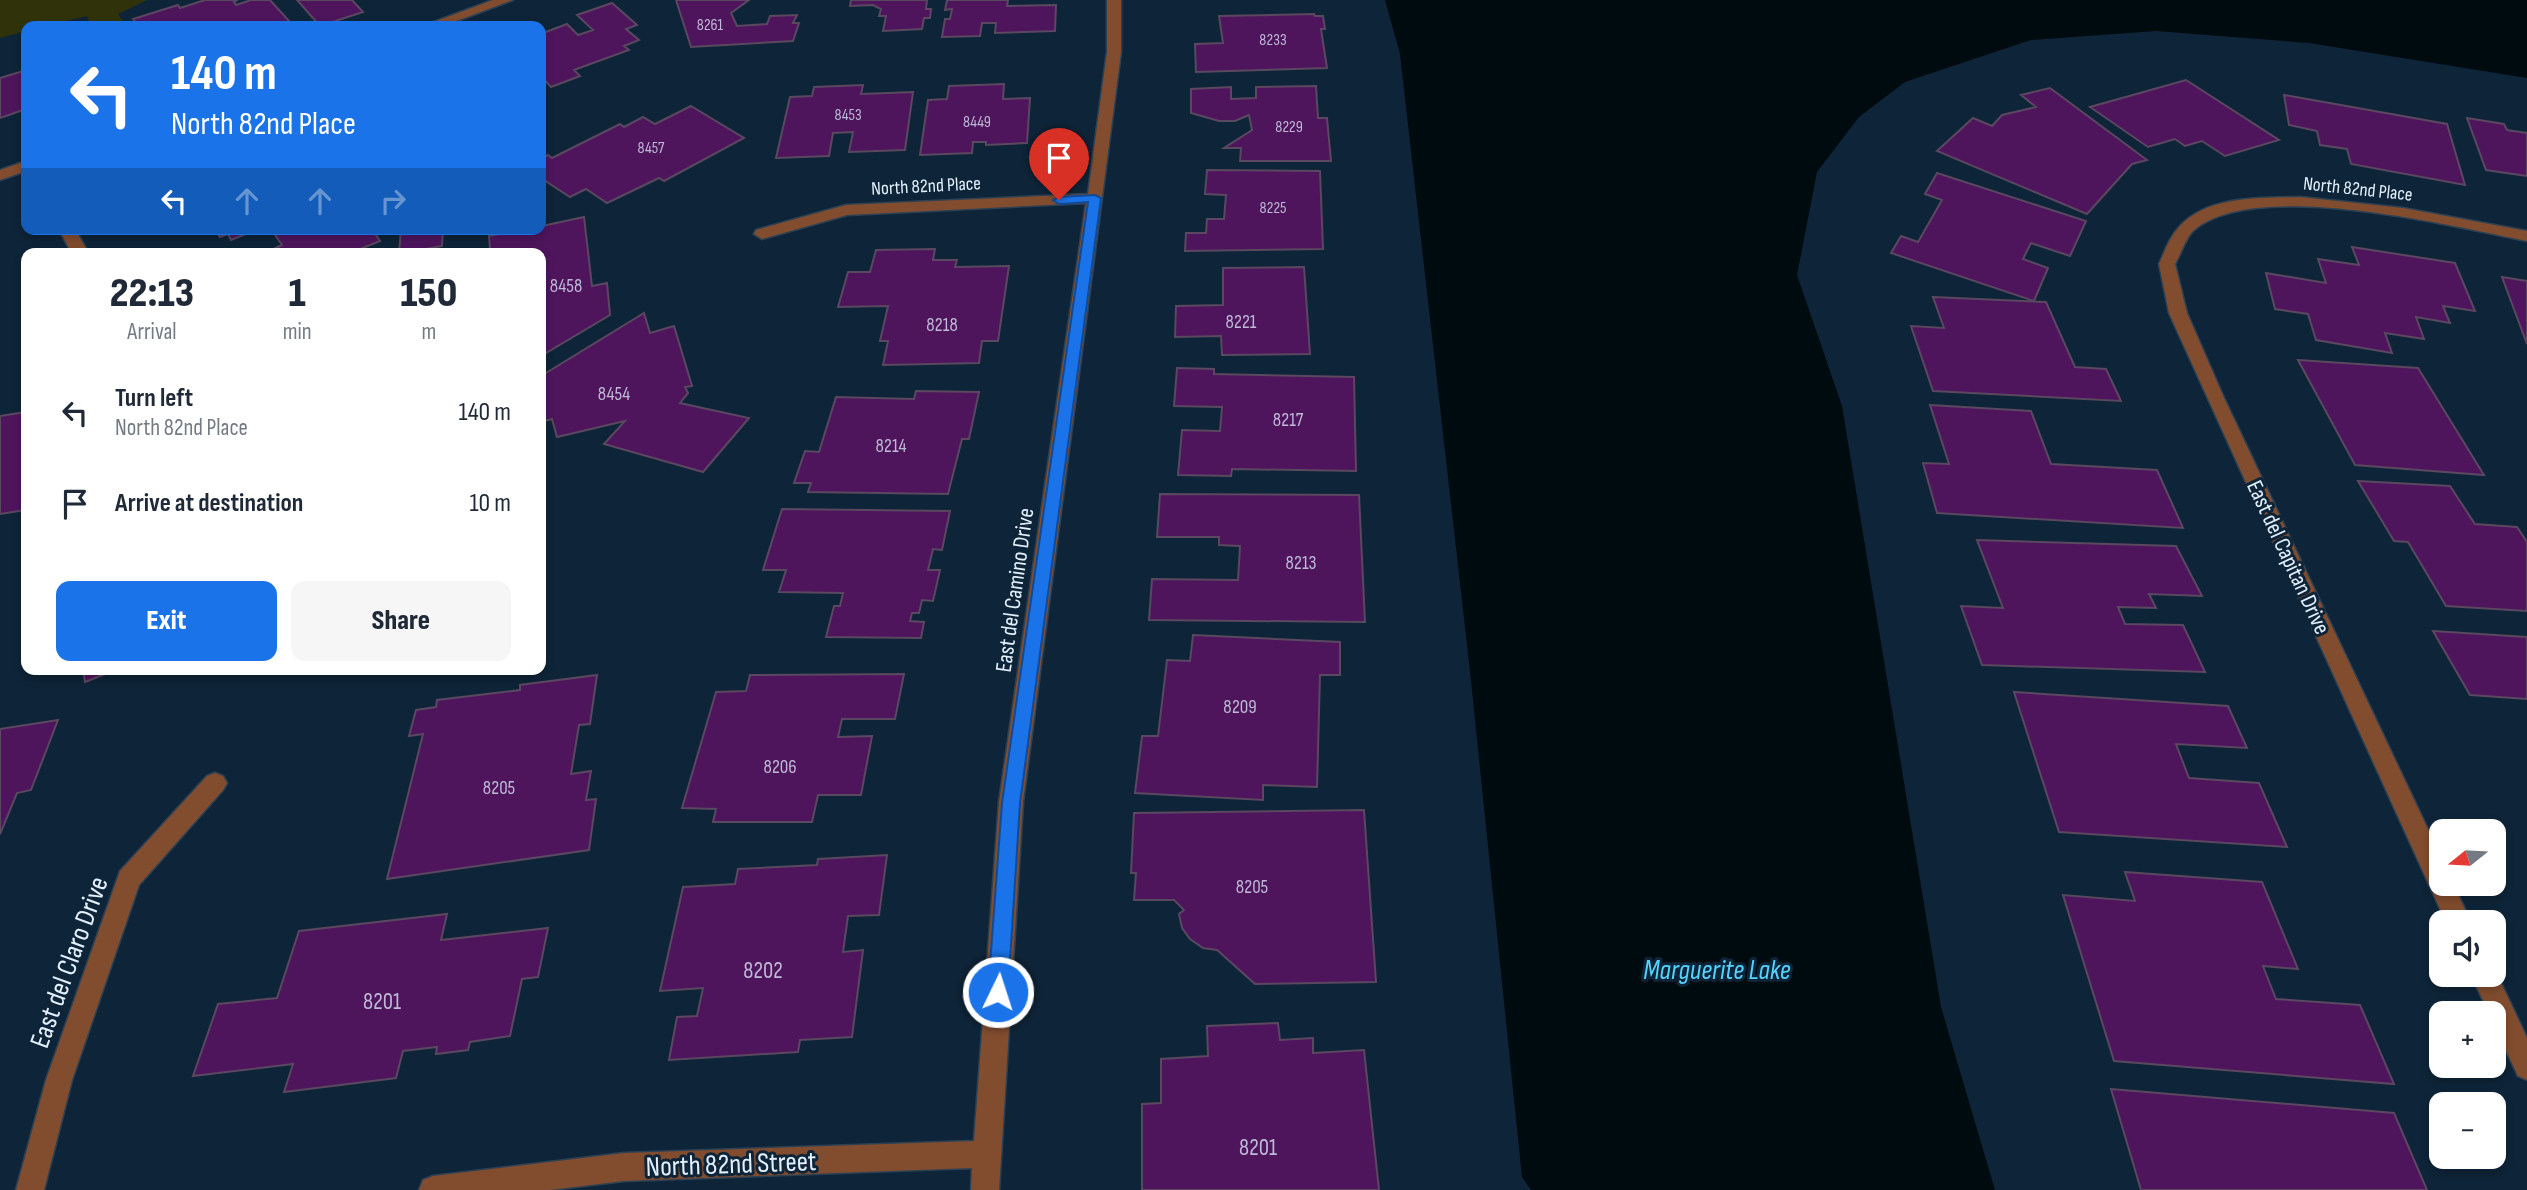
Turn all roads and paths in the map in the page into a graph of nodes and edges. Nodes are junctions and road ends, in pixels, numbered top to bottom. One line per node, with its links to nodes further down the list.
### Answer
1 (506, 0): 3 (street)
2 (1114, 0): 6 (street, East del Camino Drive)
3 (445, 21)
4 (21, 168): 5 (street)
5 (0, 175)
6 (1095, 198): 8 (street, North 82nd Place); 14 (street, East del Camino Drive)
7 (2188, 227): 9 (street, North 82nd Place); 11 (street, East del Capitan Drive)
8 (762, 234)
9 (2527, 236)
10 (215, 782): 15 (street, East del Claro Drive)
11 (2429, 857)
12 (2490, 987): 13 (street)
13 (2527, 1067)
14 (987, 1154): 16 (street, North 82nd Street); 17 (street, East del Camino Drive)
15 (30, 1190)
16 (433, 1190)
17 (985, 1190)

